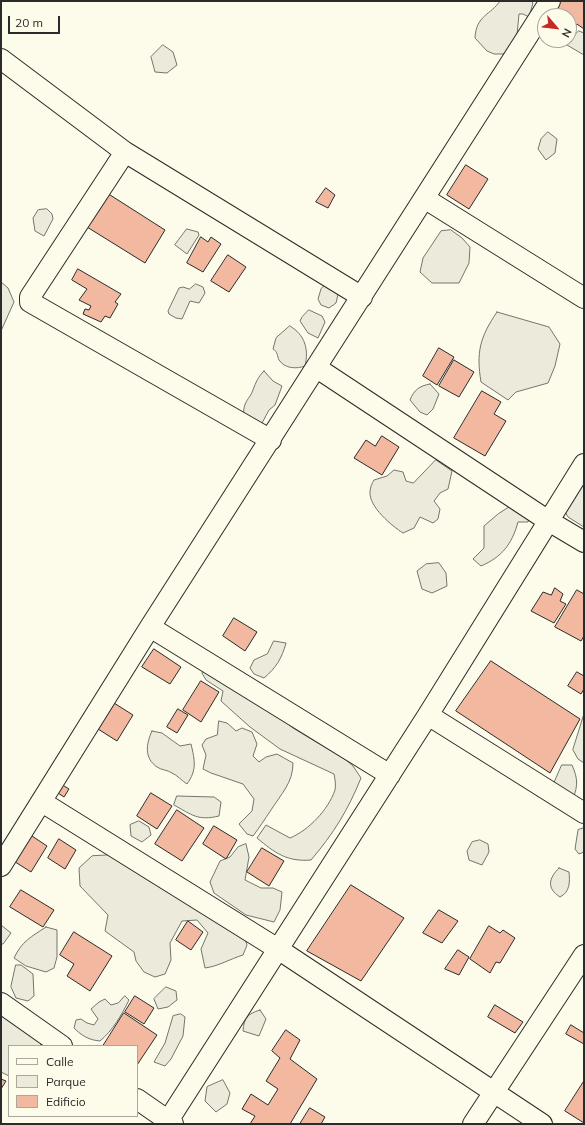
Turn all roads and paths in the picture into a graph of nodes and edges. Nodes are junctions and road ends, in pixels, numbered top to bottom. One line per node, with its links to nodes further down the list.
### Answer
1 (550, 1): 4 (street)
2 (1, 58): 3 (street)
3 (125, 152): 5 (street); 8 (street)
4 (424, 198): 5 (street); 6 (street)
5 (362, 297): 7 (street)
6 (584, 298)
7 (316, 368): 8 (street); 10 (street)
8 (271, 440): 12 (street)
9 (584, 464): 10 (street)
10 (548, 520): 11 (street); 13 (street)
11 (584, 542)
12 (150, 627): 14 (street); 15 (street)
13 (428, 715): 14 (street); 16 (street)
14 (390, 775): 18 (street)
15 (42, 802): 17 (street); 18 (street)
16 (584, 813)
17 (1, 866)
18 (278, 950): 22 (street); 24 (street)
19 (584, 955): 22 (street)
20 (1, 1003): 21 (street)
21 (61, 1045)
22 (493, 1092): 25 (street); 26 (street)
23 (138, 1100): 24 (street)
24 (169, 1123)
25 (473, 1124)
26 (542, 1124)

